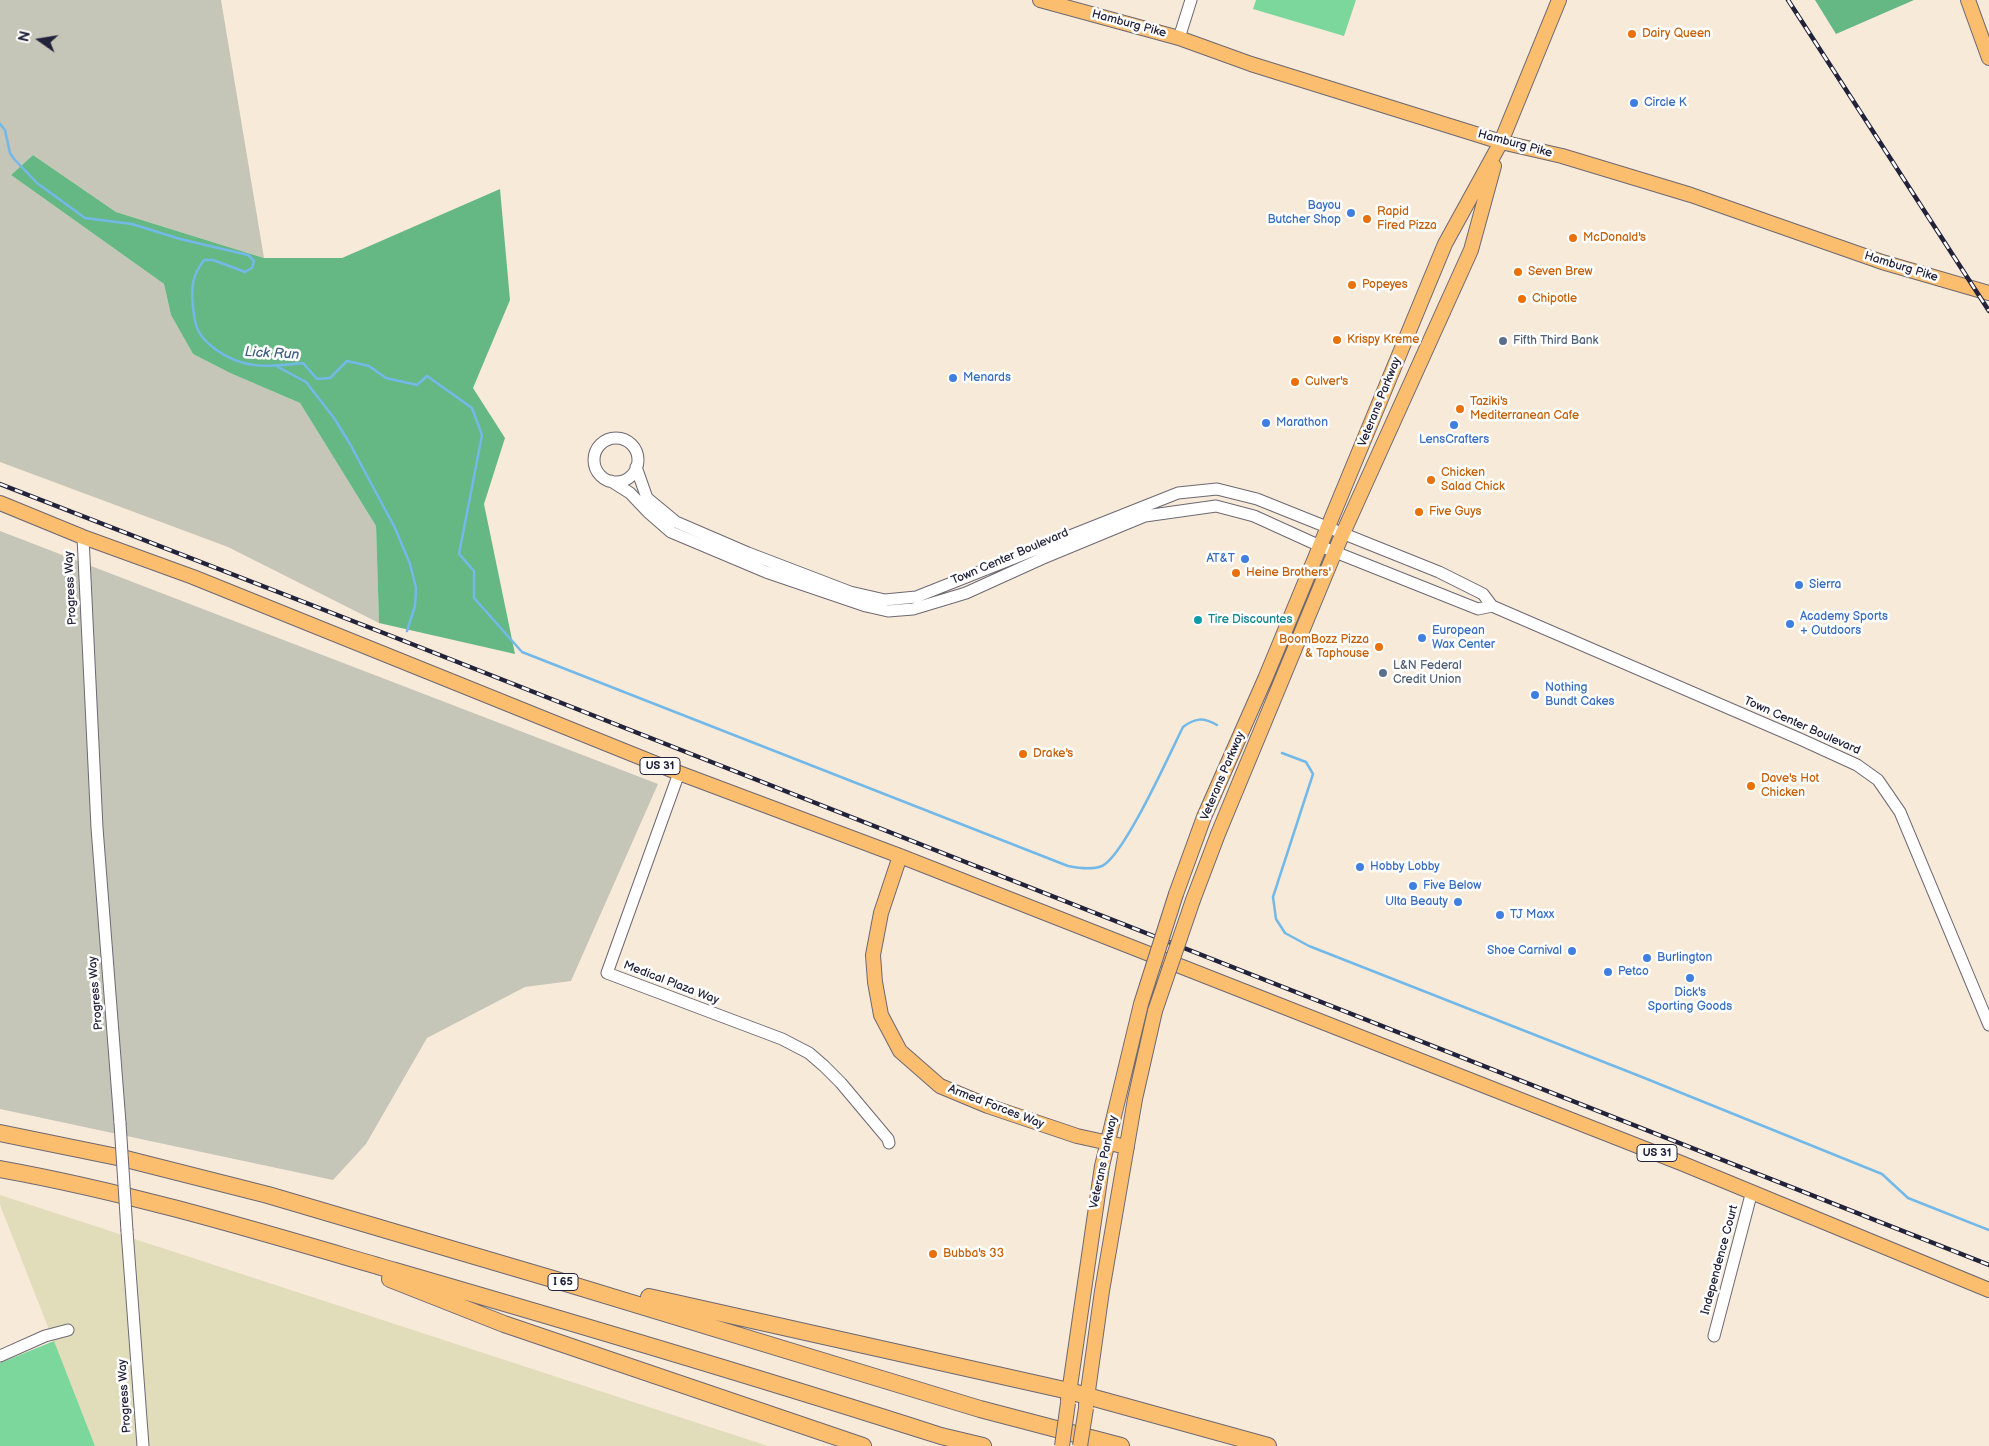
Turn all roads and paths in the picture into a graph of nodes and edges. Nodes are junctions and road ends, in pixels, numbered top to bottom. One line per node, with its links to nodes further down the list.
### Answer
1 (1041, 0): 5 (main road, Hamburg Pike)
2 (1191, 0): 5 (street)
3 (1560, 0): 7 (main road, Veterans Parkway)
4 (1968, 0): 6 (main road)
5 (1178, 38): 7 (main road, Hamburg Pike)
6 (1989, 58)
7 (1501, 142): 8 (main road, Hamburg Pike); 12 (main road, Veterans Parkway); 13 (main road, Veterans Parkway)
8 (1989, 293)
9 (636, 468): 10 (street); 10 (street); 12 (street, Town Center Boulevard)
10 (611, 481): 15 (street, Town Center Boulevard)
11 (0, 503): 14 (main road, US 31)
12 (1328, 527): 13 (street, Town Center Boulevard); 15 (main road, Veterans Parkway)
13 (1342, 534): 16 (main road, Veterans Parkway); 17 (street, Town Center Boulevard)
14 (83, 536): 18 (main road, US 31); 35 (street, Progress Way, bridge)
15 (1320, 546): 16 (street, Town Center Boulevard); 23 (main road, Veterans Parkway, bridge)
16 (1335, 551): 17 (street, Town Center Boulevard); 24 (main road, Veterans Parkway, bridge)
17 (1492, 606): 20 (street, Town Center Boulevard)
18 (679, 774): 19 (main road, US 31); 22 (street, Medical Plaza Way)
19 (900, 856): 23 (main road, Armed Forces Way); 26 (main road, US 31)
20 (1989, 1025)
21 (0, 1133): 28 (highway, I 65)
22 (889, 1143)
23 (1107, 1143): 24 (main road, Armed Forces Way); 33 (main road, Veterans Parkway)
24 (1127, 1147): 34 (main road, Veterans Parkway)
25 (0, 1169): 27 (highway)
26 (1752, 1191): 29 (main road, US 31); 31 (street, Independence Court)
27 (288, 1239): 36 (highway); 37 (highway)
28 (498, 1263): 33 (highway); 40 (highway, I 65)
29 (1989, 1290)
30 (68, 1330): 32 (street)
31 (1714, 1336)
32 (0, 1356)
33 (1068, 1397): 34 (highway); 38 (main road, Veterans Parkway, bridge)
34 (1086, 1402): 39 (main road, Veterans Parkway, bridge); 41 (highway)
35 (143, 1446)
36 (863, 1446)
37 (983, 1446)
38 (1062, 1446)
39 (1080, 1446)
40 (1121, 1446)
41 (1268, 1446)

